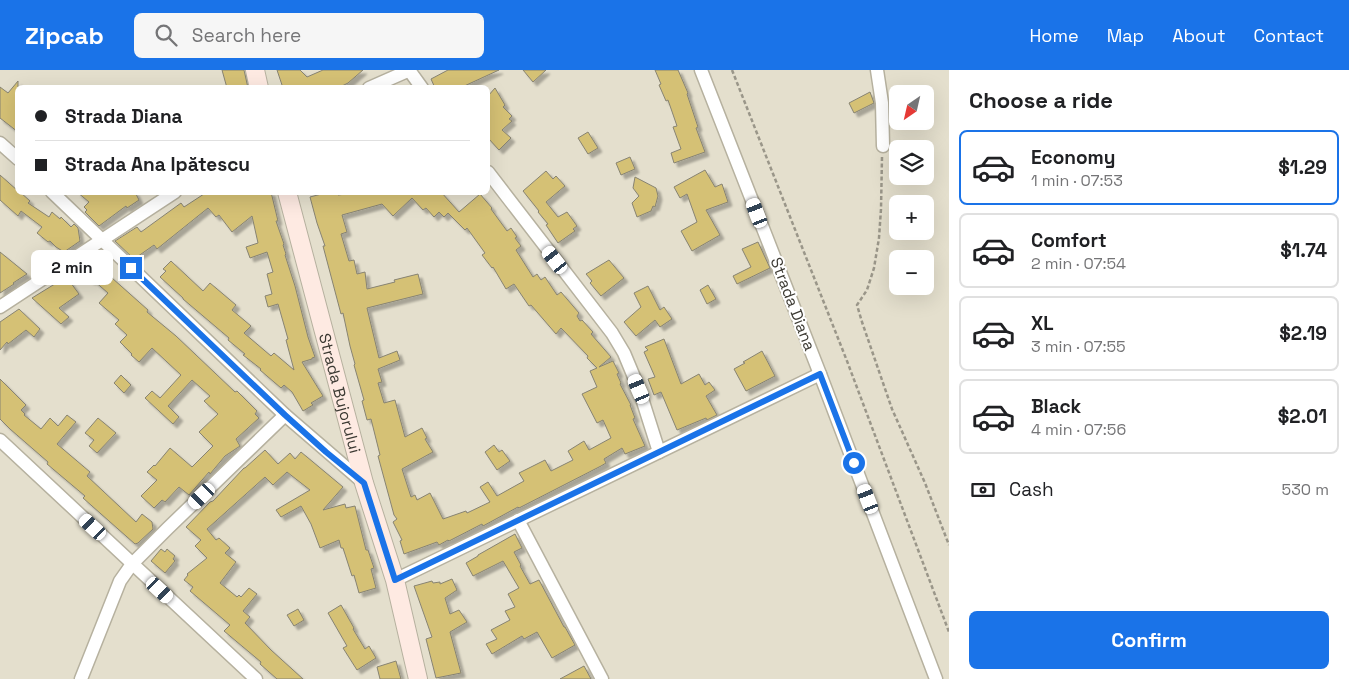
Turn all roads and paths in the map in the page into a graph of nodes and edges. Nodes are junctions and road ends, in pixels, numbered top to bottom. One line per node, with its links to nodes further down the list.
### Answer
1 (254, 70): 6 (street)
2 (410, 70): 7 (street); 8 (street)
3 (701, 70): 18 (street, Strada Diana)
4 (732, 70): 27 (path)
5 (877, 70): 10 (street)
6 (258, 85)
7 (375, 85)
8 (420, 85)
9 (0, 142): 11 (street)
10 (883, 146): 24 (path)
11 (15, 156)
12 (490, 175): 21 (street)
13 (55, 195): 16 (street)
14 (172, 195): 16 (street)
15 (288, 195): 22 (street, Strada Bujorului)
16 (103, 241): 17 (street); 19 (street)
17 (0, 307)
18 (820, 374): 21 (street); 32 (street, Strada Diana)
19 (285, 415): 22 (street); 25 (street)
20 (0, 440): 25 (street)
21 (660, 452): 23 (street)
22 (364, 483): 26 (street, Strada Bujorului)
23 (518, 520): 26 (street); 31 (street)
24 (949, 545)
25 (132, 564): 28 (street); 29 (street)
26 (395, 580): 30 (street, Strada Bujorului)
27 (949, 632)
28 (81, 679)
29 (256, 679)
30 (418, 679)
31 (602, 679)
32 (936, 679)

